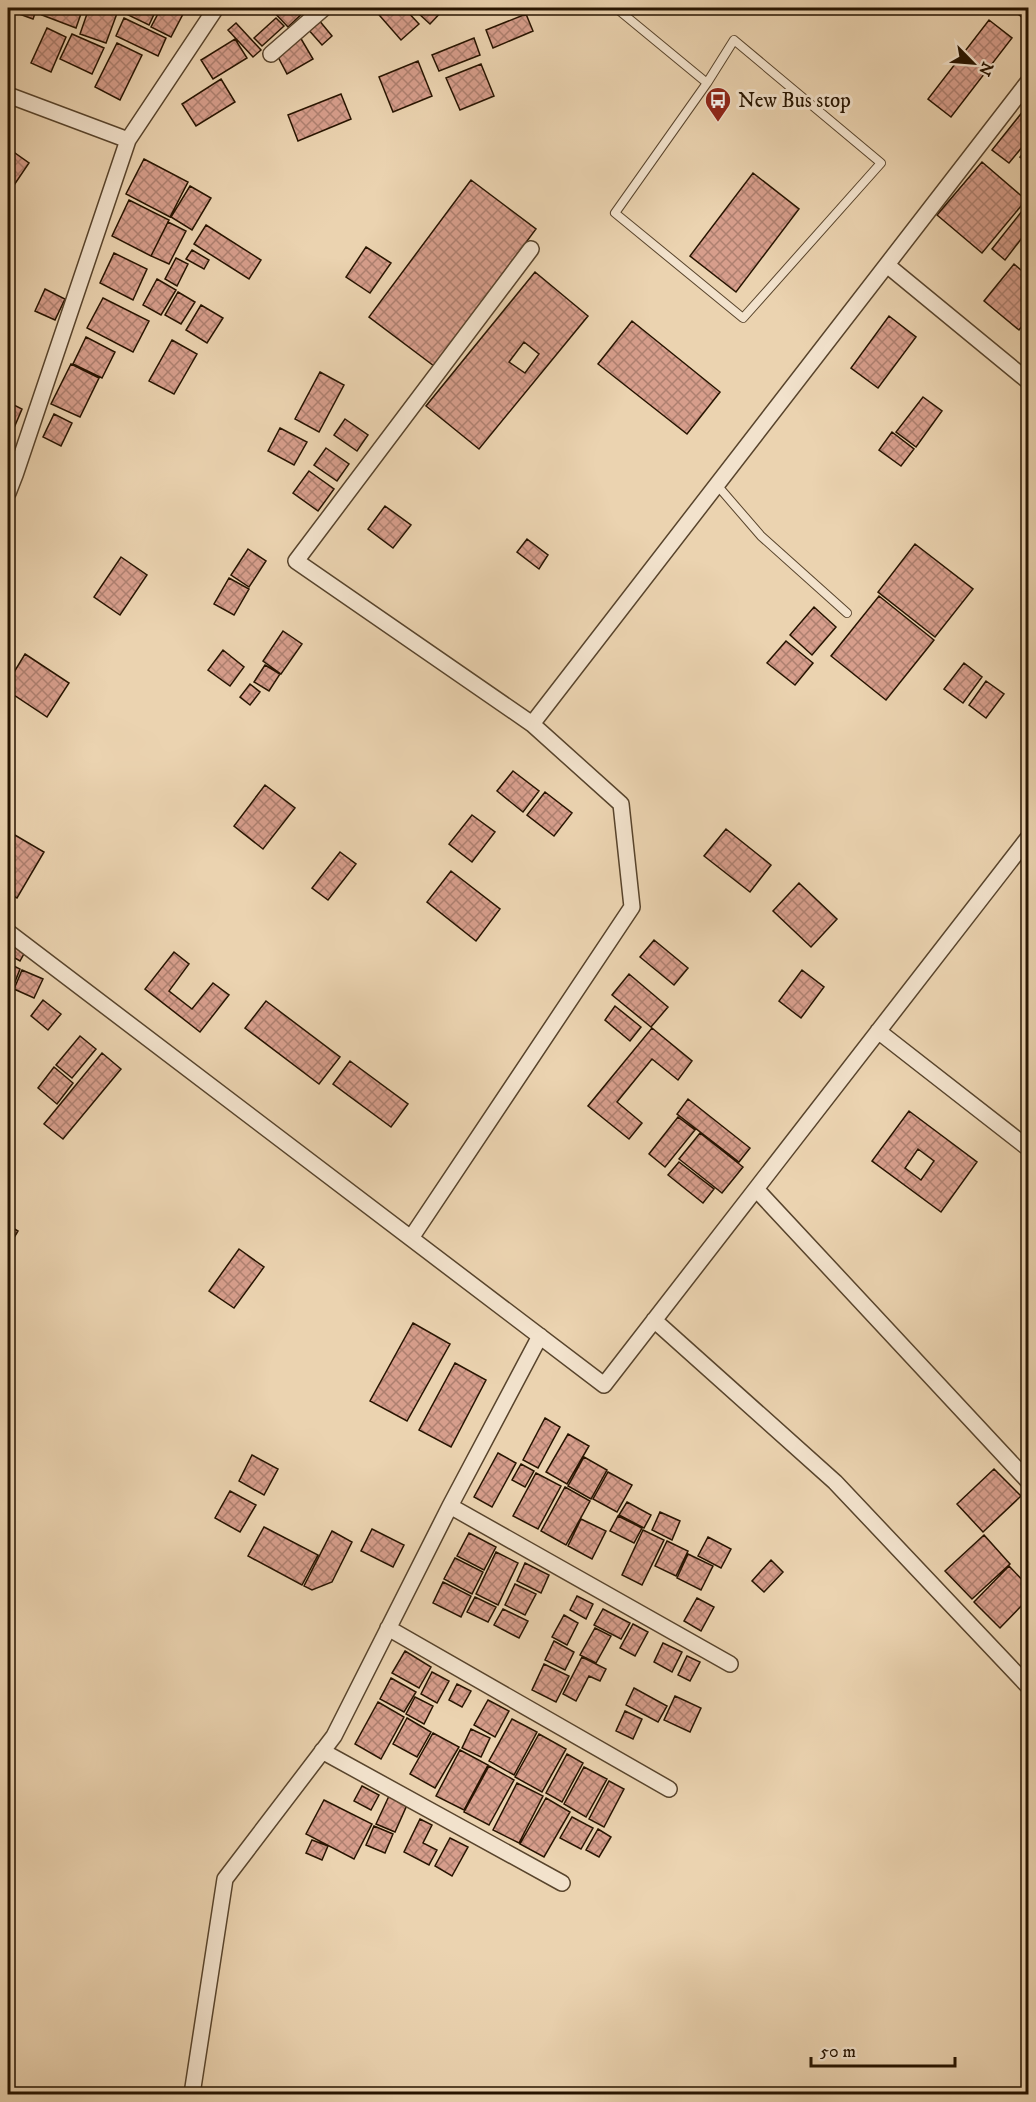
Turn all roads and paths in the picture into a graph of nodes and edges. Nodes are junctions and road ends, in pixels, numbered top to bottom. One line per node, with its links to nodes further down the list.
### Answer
1 (324, 8): 4 (street)
2 (616, 8): 6 (lane)
3 (212, 9): 8 (street)
4 (271, 54)
5 (1029, 82): 10 (street)
6 (707, 83): 6 (lane)
7 (8, 95): 8 (street)
8 (128, 140): 12 (street)
9 (531, 249): 16 (street)
10 (887, 265): 11 (street); 13 (street)
11 (1029, 381)
12 (11, 474): 14 (street)
13 (717, 485): 15 (lane); 16 (street)
14 (8, 492)
15 (847, 613)
16 (532, 724): 22 (street)
17 (1029, 838): 19 (street)
18 (8, 932): 22 (street)
19 (878, 1031): 20 (street); 21 (street)
20 (1029, 1148)
21 (756, 1189): 23 (street); 25 (street)
22 (411, 1238): 24 (street)
23 (654, 1320): 24 (street); 29 (street)
24 (540, 1336): 26 (street)
25 (1029, 1481)
26 (450, 1506): 27 (street); 28 (street)
27 (388, 1628): 30 (street); 31 (street)
28 (730, 1664)
29 (1029, 1686)
30 (322, 1751): 32 (street); 33 (street)
31 (669, 1789)
32 (562, 1883)
33 (192, 2094)

